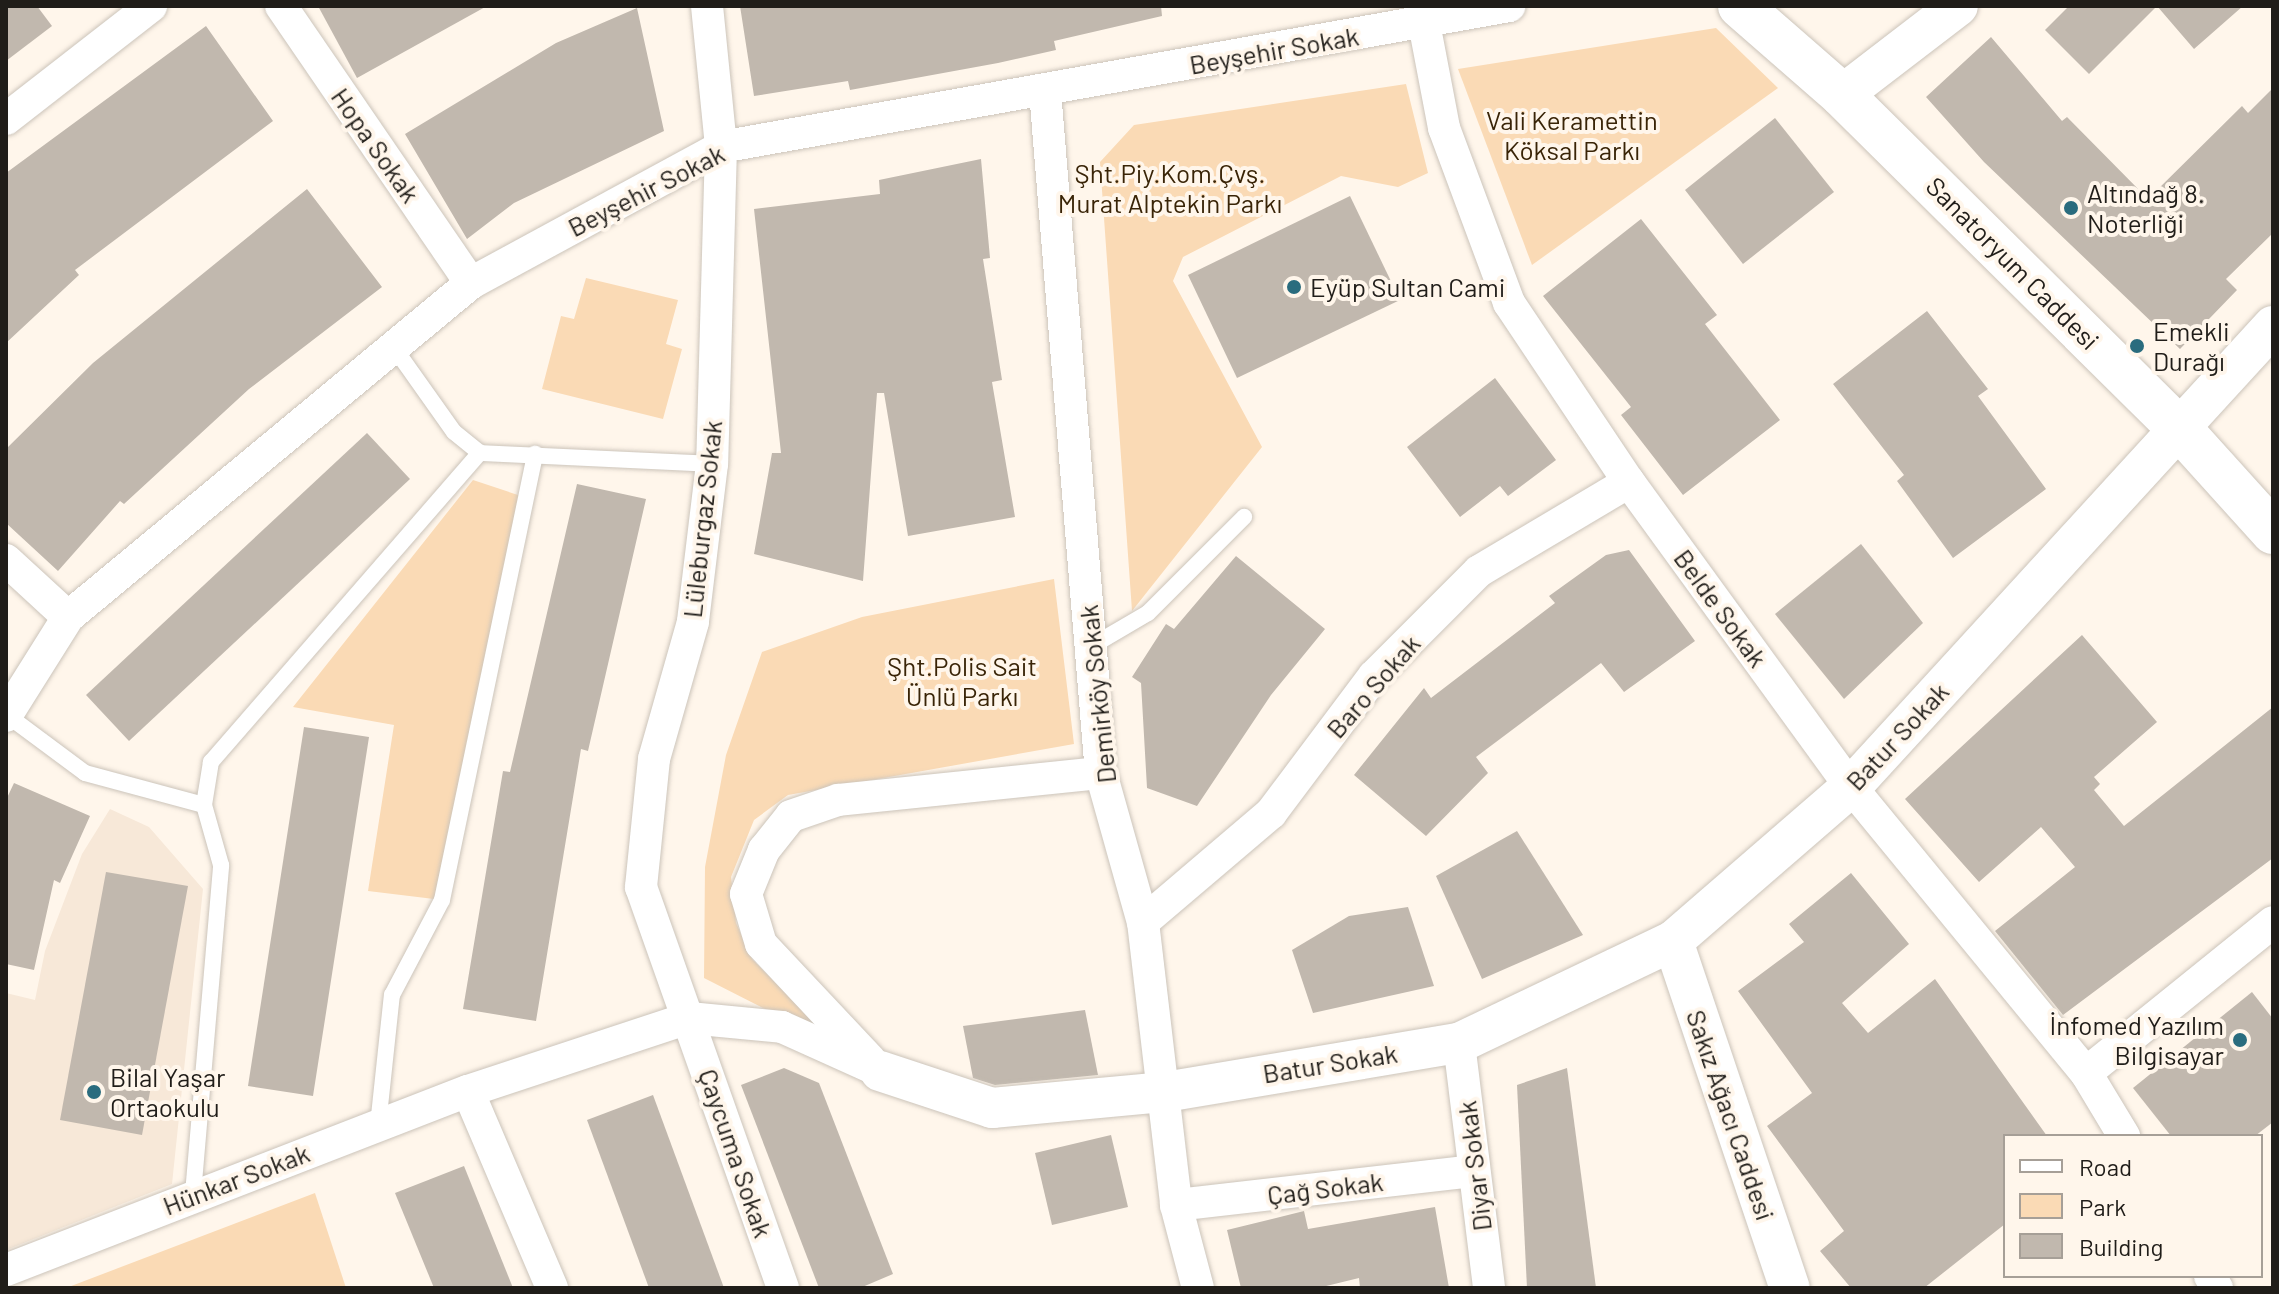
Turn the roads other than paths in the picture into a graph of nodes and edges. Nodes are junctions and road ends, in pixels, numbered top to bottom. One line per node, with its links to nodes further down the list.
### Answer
1 (151, 6): 10 (street)
2 (281, 6): 12 (street, Hopa Sokak)
3 (707, 6): 11 (street, Lüleburgaz Sokak)
4 (1509, 6): 7 (street, Beyşehir Sokak)
5 (1740, 6): 9 (main road, Sanatoryum Caddesi)
6 (1958, 6): 9 (street)
7 (1424, 23): 8 (street, Beyşehir Sokak); 19 (street, Belde Sokak)
8 (1045, 91): 11 (street, Beyşehir Sokak); 24 (street, Demirköy Sokak)
9 (1842, 95): 15 (main road, Sanatoryum Caddesi)
10 (6, 119)
11 (721, 147): 12 (street, Beyşehir Sokak); 18 (street, Lüleburgaz Sokak)
12 (471, 283): 14 (street, Beyşehir Sokak)
13 (2273, 326): 15 (street, Batur Sokak)
14 (393, 346): 16 (lane); 23 (street, Beyşehir Sokak)
15 (2180, 429): 21 (main road, Sanatoryum Caddesi); 27 (street, Batur Sokak)
16 (480, 453): 17 (lane); 28 (lane)
17 (535, 454): 18 (lane); 38 (lane)
18 (712, 464): 32 (street, Lüleburgaz Sokak)
19 (1629, 482): 27 (street, Belde Sokak); 29 (street, Baro Sokak)
20 (1244, 517): 24 (lane)
21 (2273, 532)
22 (6, 560): 23 (street)
23 (68, 617): 25 (street, Beyşehir Sokak)
24 (1090, 647): 26 (street, Demirköy Sokak)
25 (6, 715): 28 (lane)
26 (1101, 773): 29 (street, Demirköy Sokak); 34 (street, Batur Sokak)
27 (1851, 787): 31 (street, Batur Sokak); 35 (street, Belde Sokak)
28 (204, 805): 41 (lane)
29 (1143, 922): 37 (street, Demirköy Sokak)
30 (2273, 922): 35 (street)
31 (1673, 941): 33 (street, Batur Sokak); 48 (street, Sakız Ağacı Caddesi)
32 (689, 1018): 34 (street, Hünkar Sokak); 36 (street, Hünkar Sokak); 45 (street, Çaycuma Sokak)
33 (1459, 1043): 37 (street, Batur Sokak); 40 (street, Diyar Sokak)
34 (880, 1071): 37 (street, Batur Sokak)
35 (2086, 1073): 39 (street, Belde Sokak)
36 (468, 1091): 38 (street, Hünkar Sokak); 44 (street)
37 (1165, 1092): 42 (street, Demirköy Sokak)
38 (378, 1125): 41 (street, Hünkar Sokak)
39 (2123, 1134)
40 (1474, 1171): 42 (street, Çağ Sokak); 47 (street, Diyar Sokak)
41 (193, 1194): 43 (street, Hünkar Sokak)
42 (1176, 1205): 46 (street, Demirköy Sokak)
43 (6, 1270)
44 (552, 1288)
45 (783, 1288)
46 (1198, 1288)
47 (1489, 1288)
48 (1790, 1288)

